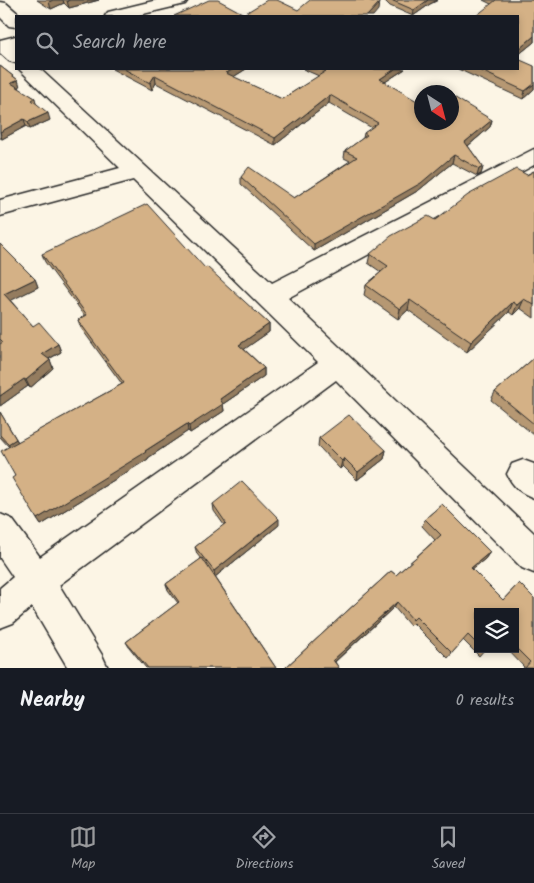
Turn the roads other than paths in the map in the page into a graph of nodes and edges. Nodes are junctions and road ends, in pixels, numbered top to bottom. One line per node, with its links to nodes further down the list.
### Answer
1 (179, 0): 3 (street)
2 (0, 7): 4 (street)
3 (118, 15)
4 (15, 21)
5 (30, 70): 7 (street)
6 (529, 164): 9 (street)
7 (139, 171): 8 (street); 9 (street)
8 (0, 208)
9 (269, 296): 10 (street)
10 (337, 364): 12 (street); 13 (street)
11 (0, 530): 13 (street)
12 (534, 556)
13 (36, 581): 14 (street); 15 (street)
14 (0, 610)
15 (89, 668)

